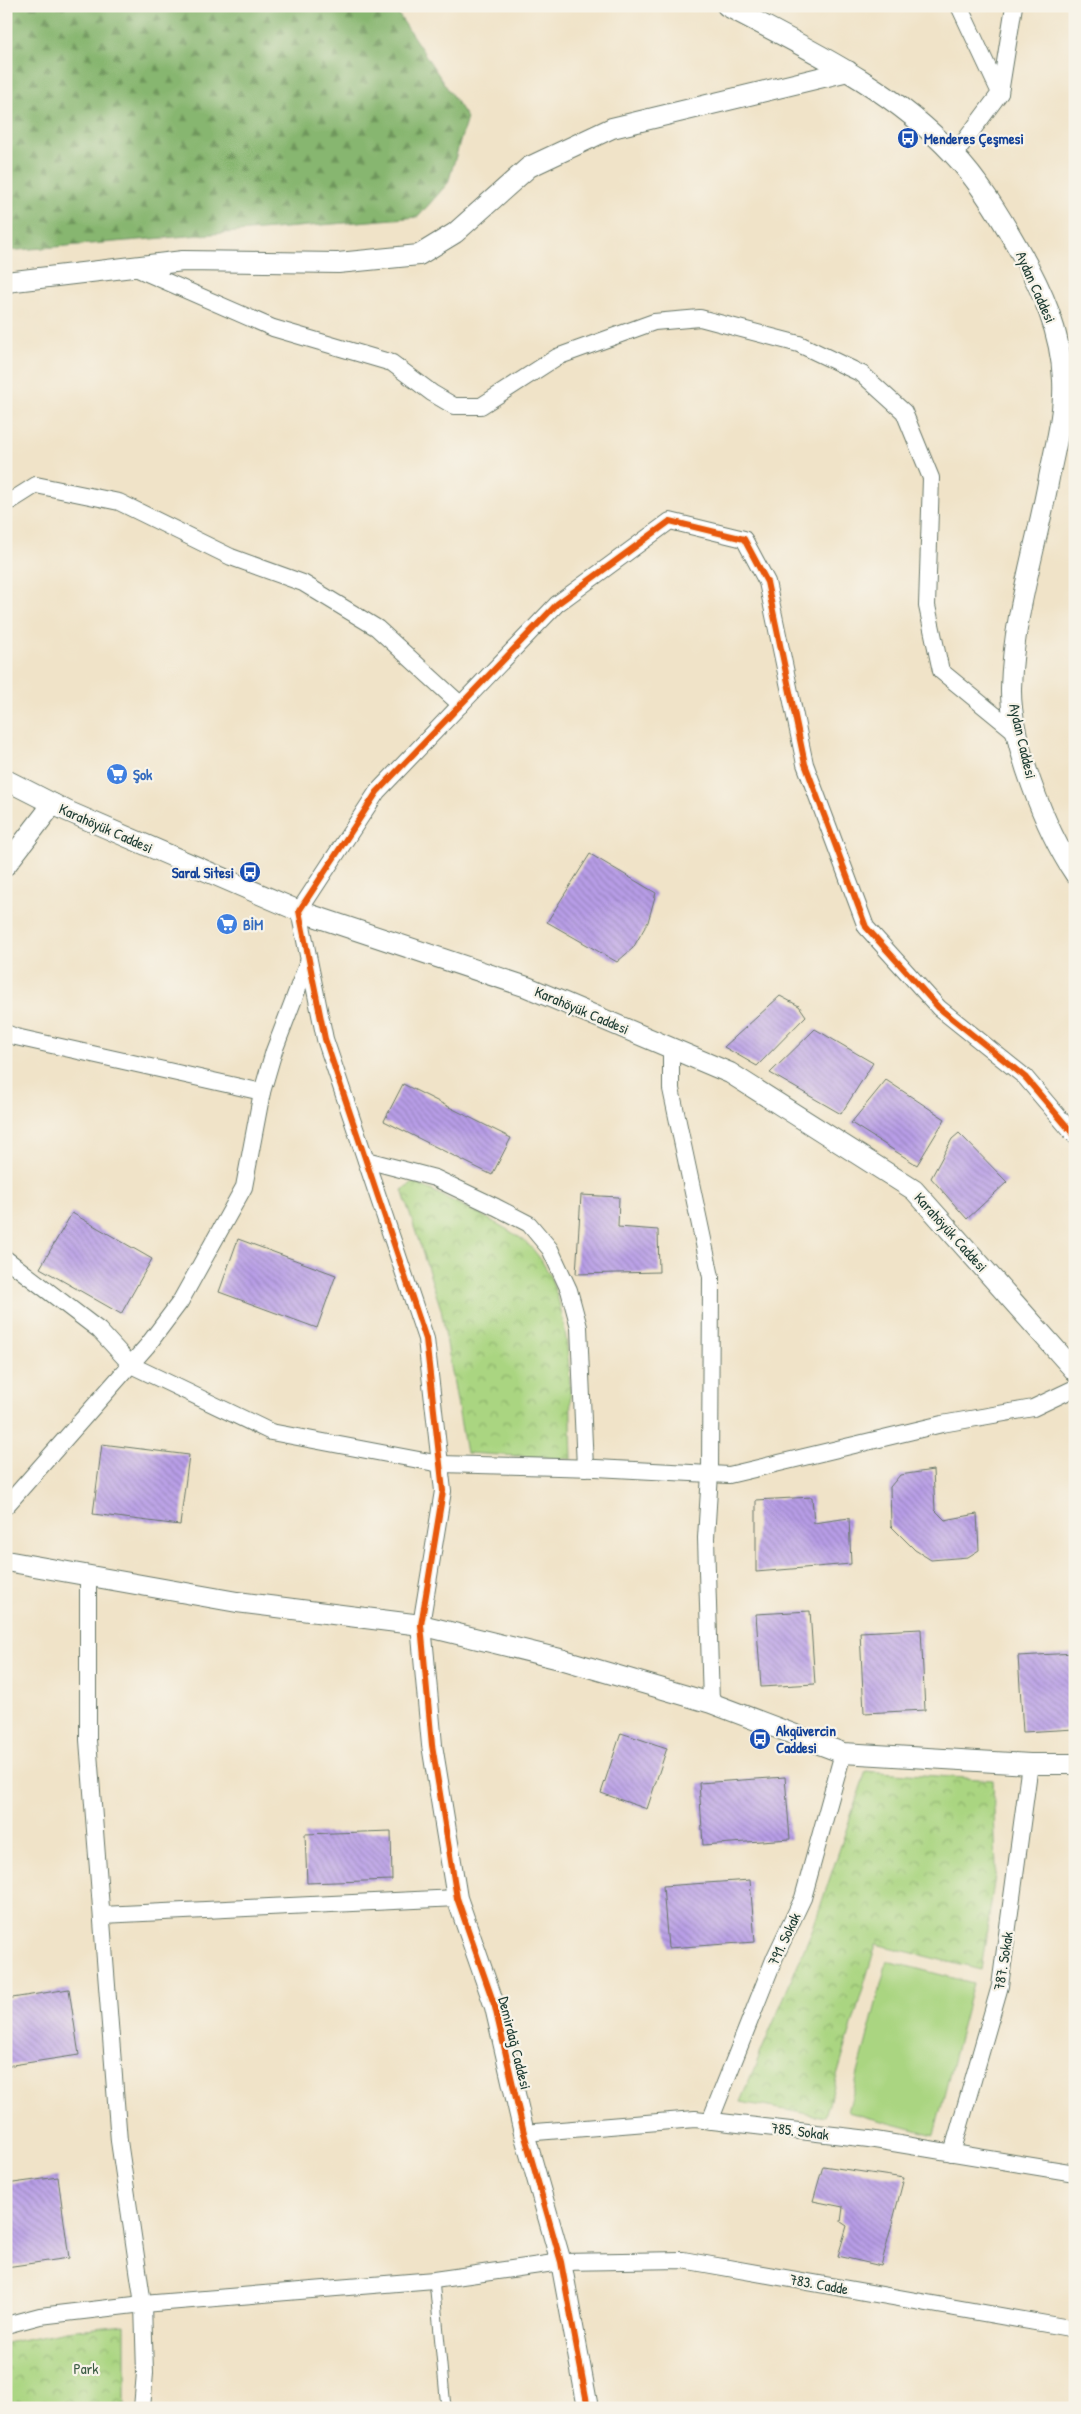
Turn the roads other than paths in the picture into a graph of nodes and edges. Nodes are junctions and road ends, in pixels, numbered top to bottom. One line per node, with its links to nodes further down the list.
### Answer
1 (727, 6): 4 (street, Aydan Caddesi)
2 (959, 6): 5 (street)
3 (1014, 6): 5 (street)
4 (848, 71): 6 (street, Aydan Caddesi); 7 (street)
5 (1000, 92): 6 (street)
6 (954, 155): 11 (street, Aydan Caddesi)
7 (133, 267): 8 (street); 11 (street)
8 (6, 282)
9 (6, 504): 10 (street)
10 (461, 705): 16 (street); 21 (street)
11 (1018, 734): 15 (street, Aydan Caddesi)
12 (6, 780): 13 (street, Karahöyük Caddesi)
13 (52, 804): 14 (street); 16 (street, Karahöyük Caddesi)
14 (6, 865)
15 (1075, 874)
16 (298, 911): 17 (street); 19 (street, Karahöyük Caddesi)
17 (308, 962): 20 (street); 22 (street)
18 (6, 1033): 20 (street)
19 (671, 1048): 25 (street, Karahöyük Caddesi); 29 (street)
20 (262, 1092): 24 (street)
21 (1075, 1136)
22 (366, 1160): 27 (street); 28 (street)
23 (6, 1259): 24 (street)
24 (131, 1365): 27 (street); 30 (street)
25 (1075, 1371)
26 (1075, 1388): 29 (street)
27 (440, 1464): 28 (street); 33 (street)
28 (586, 1468): 29 (street)
29 (710, 1474): 34 (street)
30 (6, 1506)
31 (6, 1561): 32 (street)
32 (88, 1576): 33 (street); 39 (street)
33 (421, 1625): 34 (street); 38 (street, Demirdağ Caddesi)
34 (710, 1703): 35 (street)
35 (843, 1753): 36 (street); 40 (street, 791. Sokak)
36 (1030, 1764): 37 (street); 42 (street, 787. Sokak)
37 (1075, 1764)
38 (457, 1898): 39 (street); 41 (street, Demirdağ Caddesi)
39 (102, 1915): 46 (street)
40 (710, 2121): 41 (street, 785. Sokak); 42 (street, 785. Sokak)
41 (524, 2133): 44 (street, Demirdağ Caddesi)
42 (952, 2153): 43 (street, 785. Sokak)
43 (1075, 2174)
44 (561, 2262): 45 (street, 783. Cadde); 48 (street, 783. Cadde); 51 (street, Demirdağ Caddesi)
45 (434, 2280): 46 (street, 783. Cadde); 50 (lane)
46 (142, 2304): 47 (street, 783. Cadde); 49 (street)
47 (6, 2324)
48 (1075, 2329)
49 (142, 2408)
50 (446, 2408)
51 (588, 2408)

